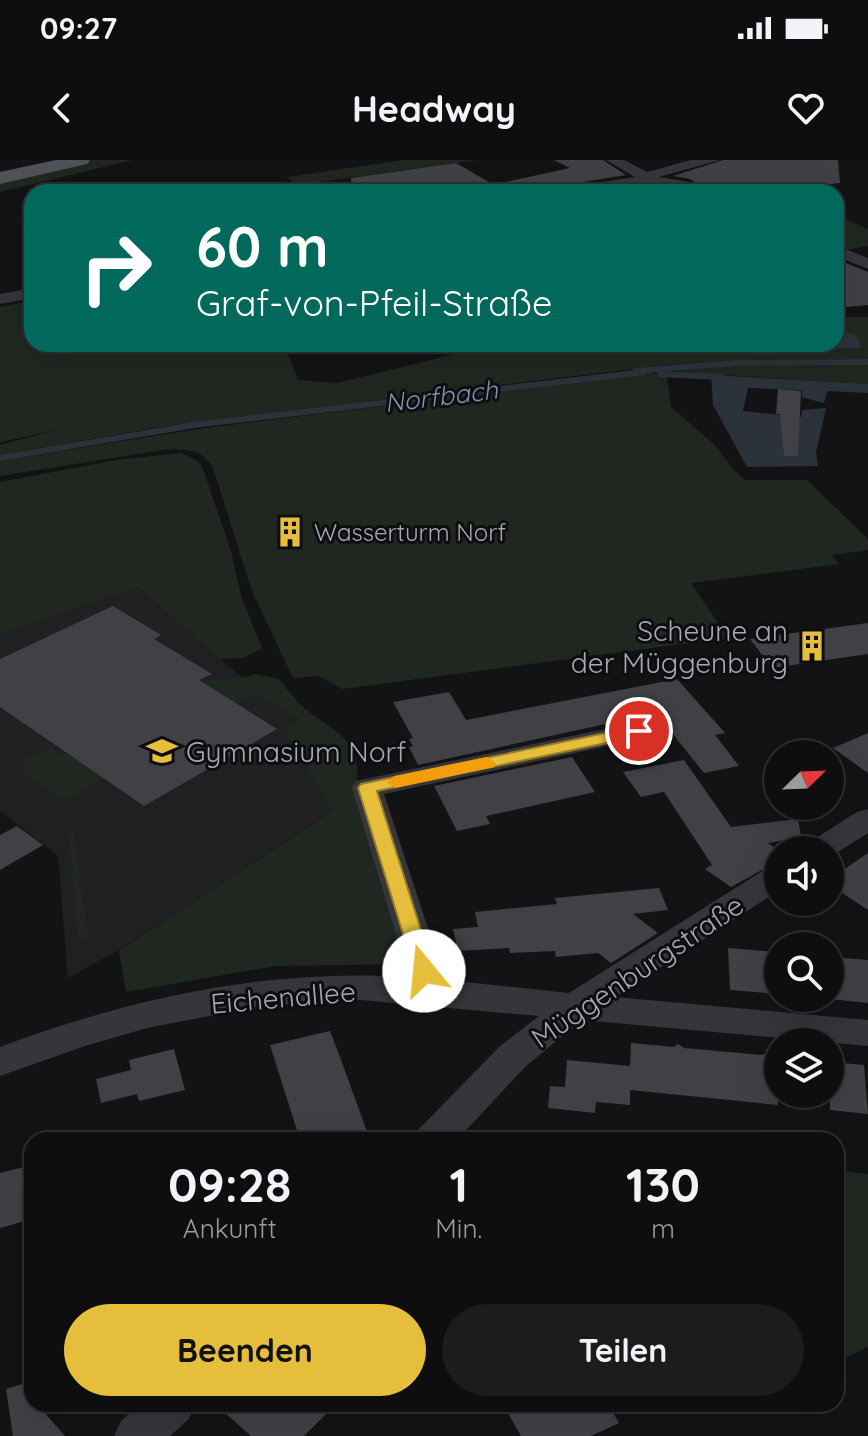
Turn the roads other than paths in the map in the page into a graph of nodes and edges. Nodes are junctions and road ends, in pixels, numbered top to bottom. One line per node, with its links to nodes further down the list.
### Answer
1 (81, 160): 4 (main road)
2 (613, 160): 5 (street)
3 (713, 160): 5 (street)
4 (0, 178)
5 (656, 179): 6 (street); 7 (street)
6 (623, 184)
7 (673, 184)
8 (844, 254): 9 (street)
9 (868, 264)
10 (24, 294): 11 (street)
11 (0, 299)
12 (639, 731): 16 (street)
13 (868, 819): 14 (street)
14 (841, 836)
15 (764, 885): 17 (street, Müggenburgstraße)
16 (431, 992): 17 (street, Eichenallee); 19 (street, Eichenallee)
17 (575, 1006): 18 (street, Eichenallee); 20 (street, Müggenburgstraße)
18 (868, 1033)
19 (0, 1062)
20 (441, 1132)
21 (164, 1412): 22 (street)
22 (137, 1436)

